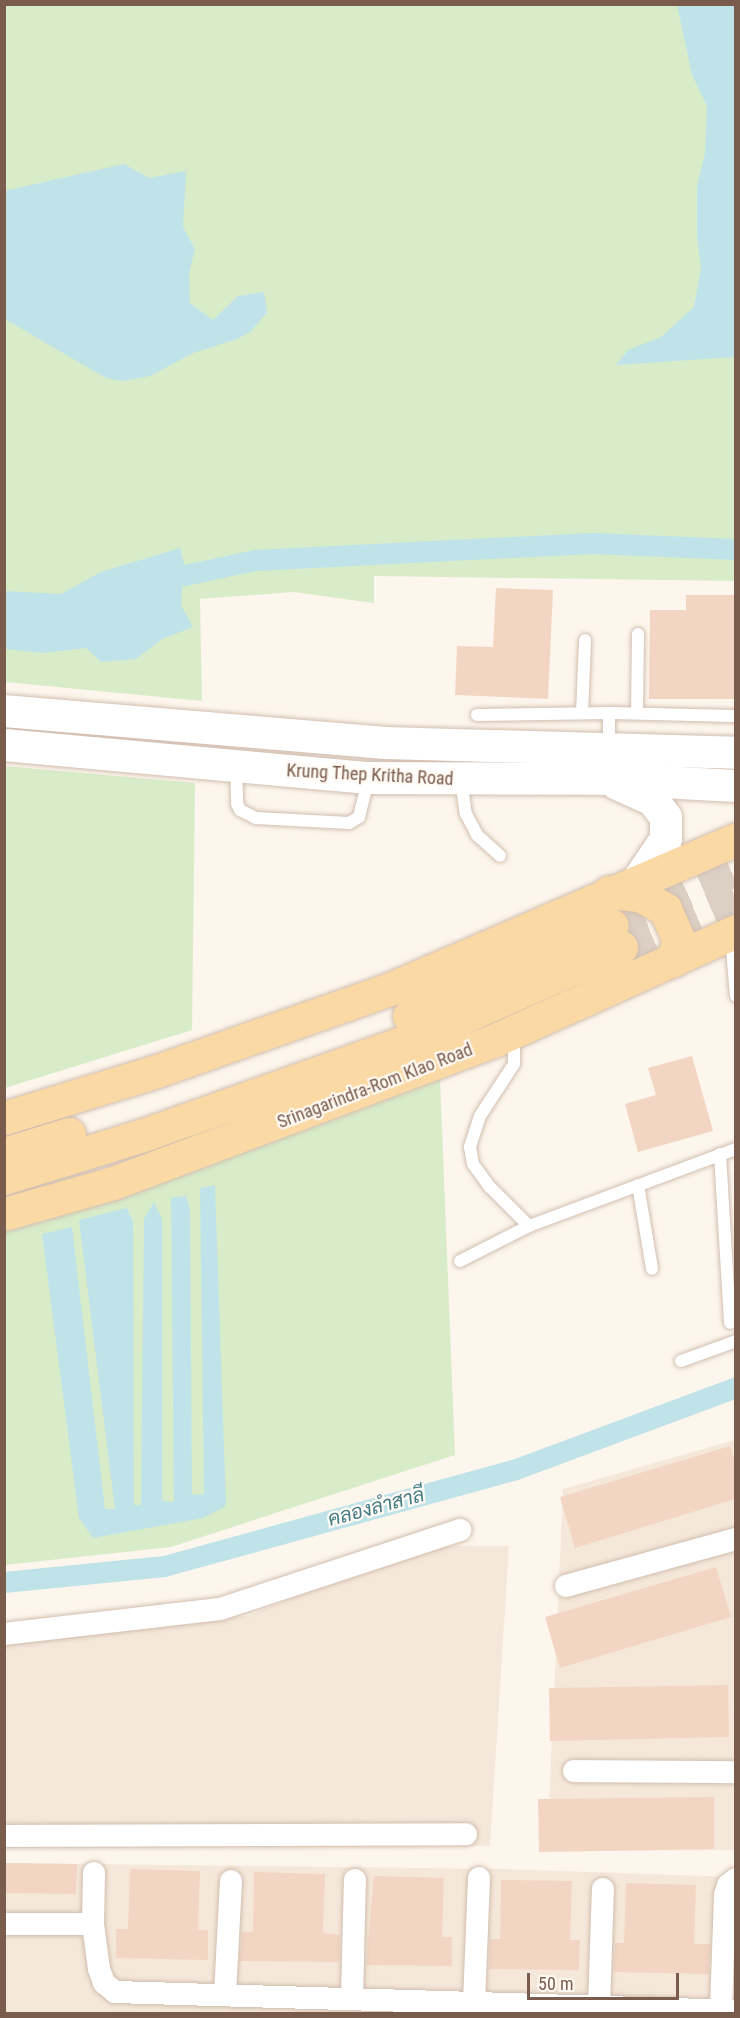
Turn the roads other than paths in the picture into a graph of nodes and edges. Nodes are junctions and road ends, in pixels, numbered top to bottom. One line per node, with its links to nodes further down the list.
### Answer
1 (638, 634): 6 (lane)
2 (585, 640): 4 (lane)
3 (4, 711): 9 (main road, Krung Thep Kritha Road)
4 (582, 713): 5 (lane); 7 (lane)
5 (609, 713): 6 (lane); 11 (lane)
6 (637, 713): 8 (lane)
7 (477, 715)
8 (735, 716)
9 (186, 727): 11 (main road, Krung Thep Kritha Road); 13 (main road)
10 (4, 745): 13 (main road, Krung Thep Kritha Road)
11 (609, 747): 12 (main road, Krung Thep Kritha Road)
12 (735, 753)
13 (185, 761): 14 (main road, Krung Thep Kritha Road)
14 (236, 766): 15 (main road, Krung Thep Kritha Road); 15 (lane)
15 (369, 778): 17 (main road, Krung Thep Kritha Road)
16 (605, 778): 17 (main road, Krung Thep Kritha Road); 18 (main road, Krung Thep Kritha Road); 21 (main road)
17 (461, 779): 20 (lane)
18 (735, 786)
19 (735, 839): 21 (main road)
20 (500, 856)
21 (639, 879): 22 (main road)
22 (609, 892): 24 (main road); 27 (main road)
23 (733, 932): 24 (main road, Srinagarindra-Rom Klao Road); 25 (lane)
24 (672, 962): 26 (main road, Srinagarindra-Rom Klao Road)
25 (735, 996)
26 (514, 1032): 33 (main road, Srinagarindra-Rom Klao Road); 34 (lane)
27 (4, 1118)
28 (735, 1149): 30 (lane)
29 (4, 1154): 31 (main road, Srinagarindra-Rom Klao Road)
30 (720, 1154): 32 (lane); 37 (lane)
31 (4, 1178)
32 (638, 1185): 34 (lane); 36 (lane)
33 (4, 1214)
34 (530, 1226): 35 (lane)
35 (460, 1261)
36 (652, 1269)
37 (730, 1323)
38 (735, 1341): 39 (lane)
39 (681, 1361)
40 (460, 1530): 43 (street)
41 (735, 1539): 42 (street)
42 (566, 1586)
43 (4, 1634)
44 (574, 1771): 45 (street)
45 (735, 1772)
46 (466, 1834): 47 (street)
47 (4, 1836)
48 (94, 1873): 55 (street)
49 (479, 1878): 58 (street)
50 (735, 1879): 60 (street)
51 (355, 1880): 57 (street)
52 (231, 1881): 56 (street)
53 (603, 1889): 59 (street)
54 (4, 1924): 55 (street)
55 (93, 1924): 56 (street)
56 (225, 1995): 57 (street)
57 (352, 1999): 58 (street)
58 (474, 2003): 59 (street)
59 (599, 2007): 60 (street)
60 (728, 2010)

